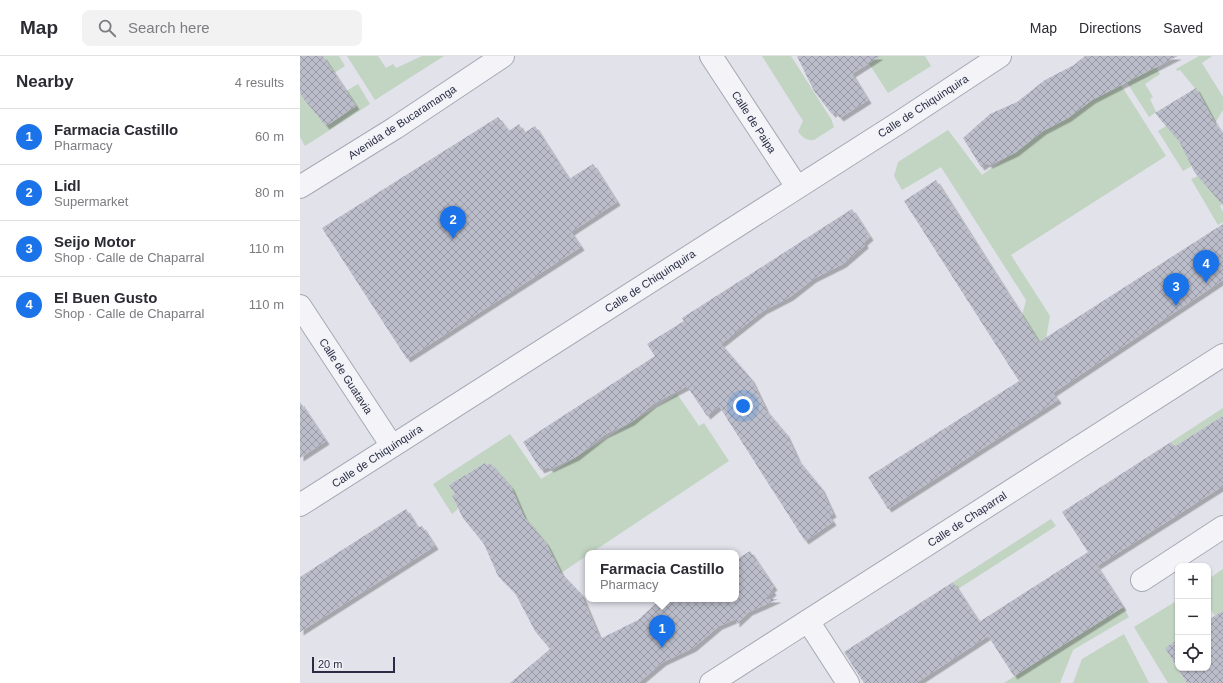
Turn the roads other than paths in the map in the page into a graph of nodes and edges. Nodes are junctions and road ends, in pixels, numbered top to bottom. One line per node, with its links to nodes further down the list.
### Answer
1 (503, 56): 4 (street, Avenida de Bucaramanga)
2 (711, 56): 5 (street, Calle de Paipa)
3 (1000, 56): 5 (street, Calle de Chiquinquira)
4 (300, 187)
5 (797, 187): 8 (street, Calle de Chiquinquira)
6 (300, 306): 8 (street, Calle de Guatavia)
7 (1223, 355): 12 (street, Calle de Chaparral)
8 (392, 446): 9 (street, Calle de Chiquinquira)
9 (300, 505)
10 (1223, 527): 11 (street)
11 (1142, 580)
12 (808, 621): 13 (street, Calle de Chaparral); 14 (street)
13 (711, 683)
14 (848, 683)

